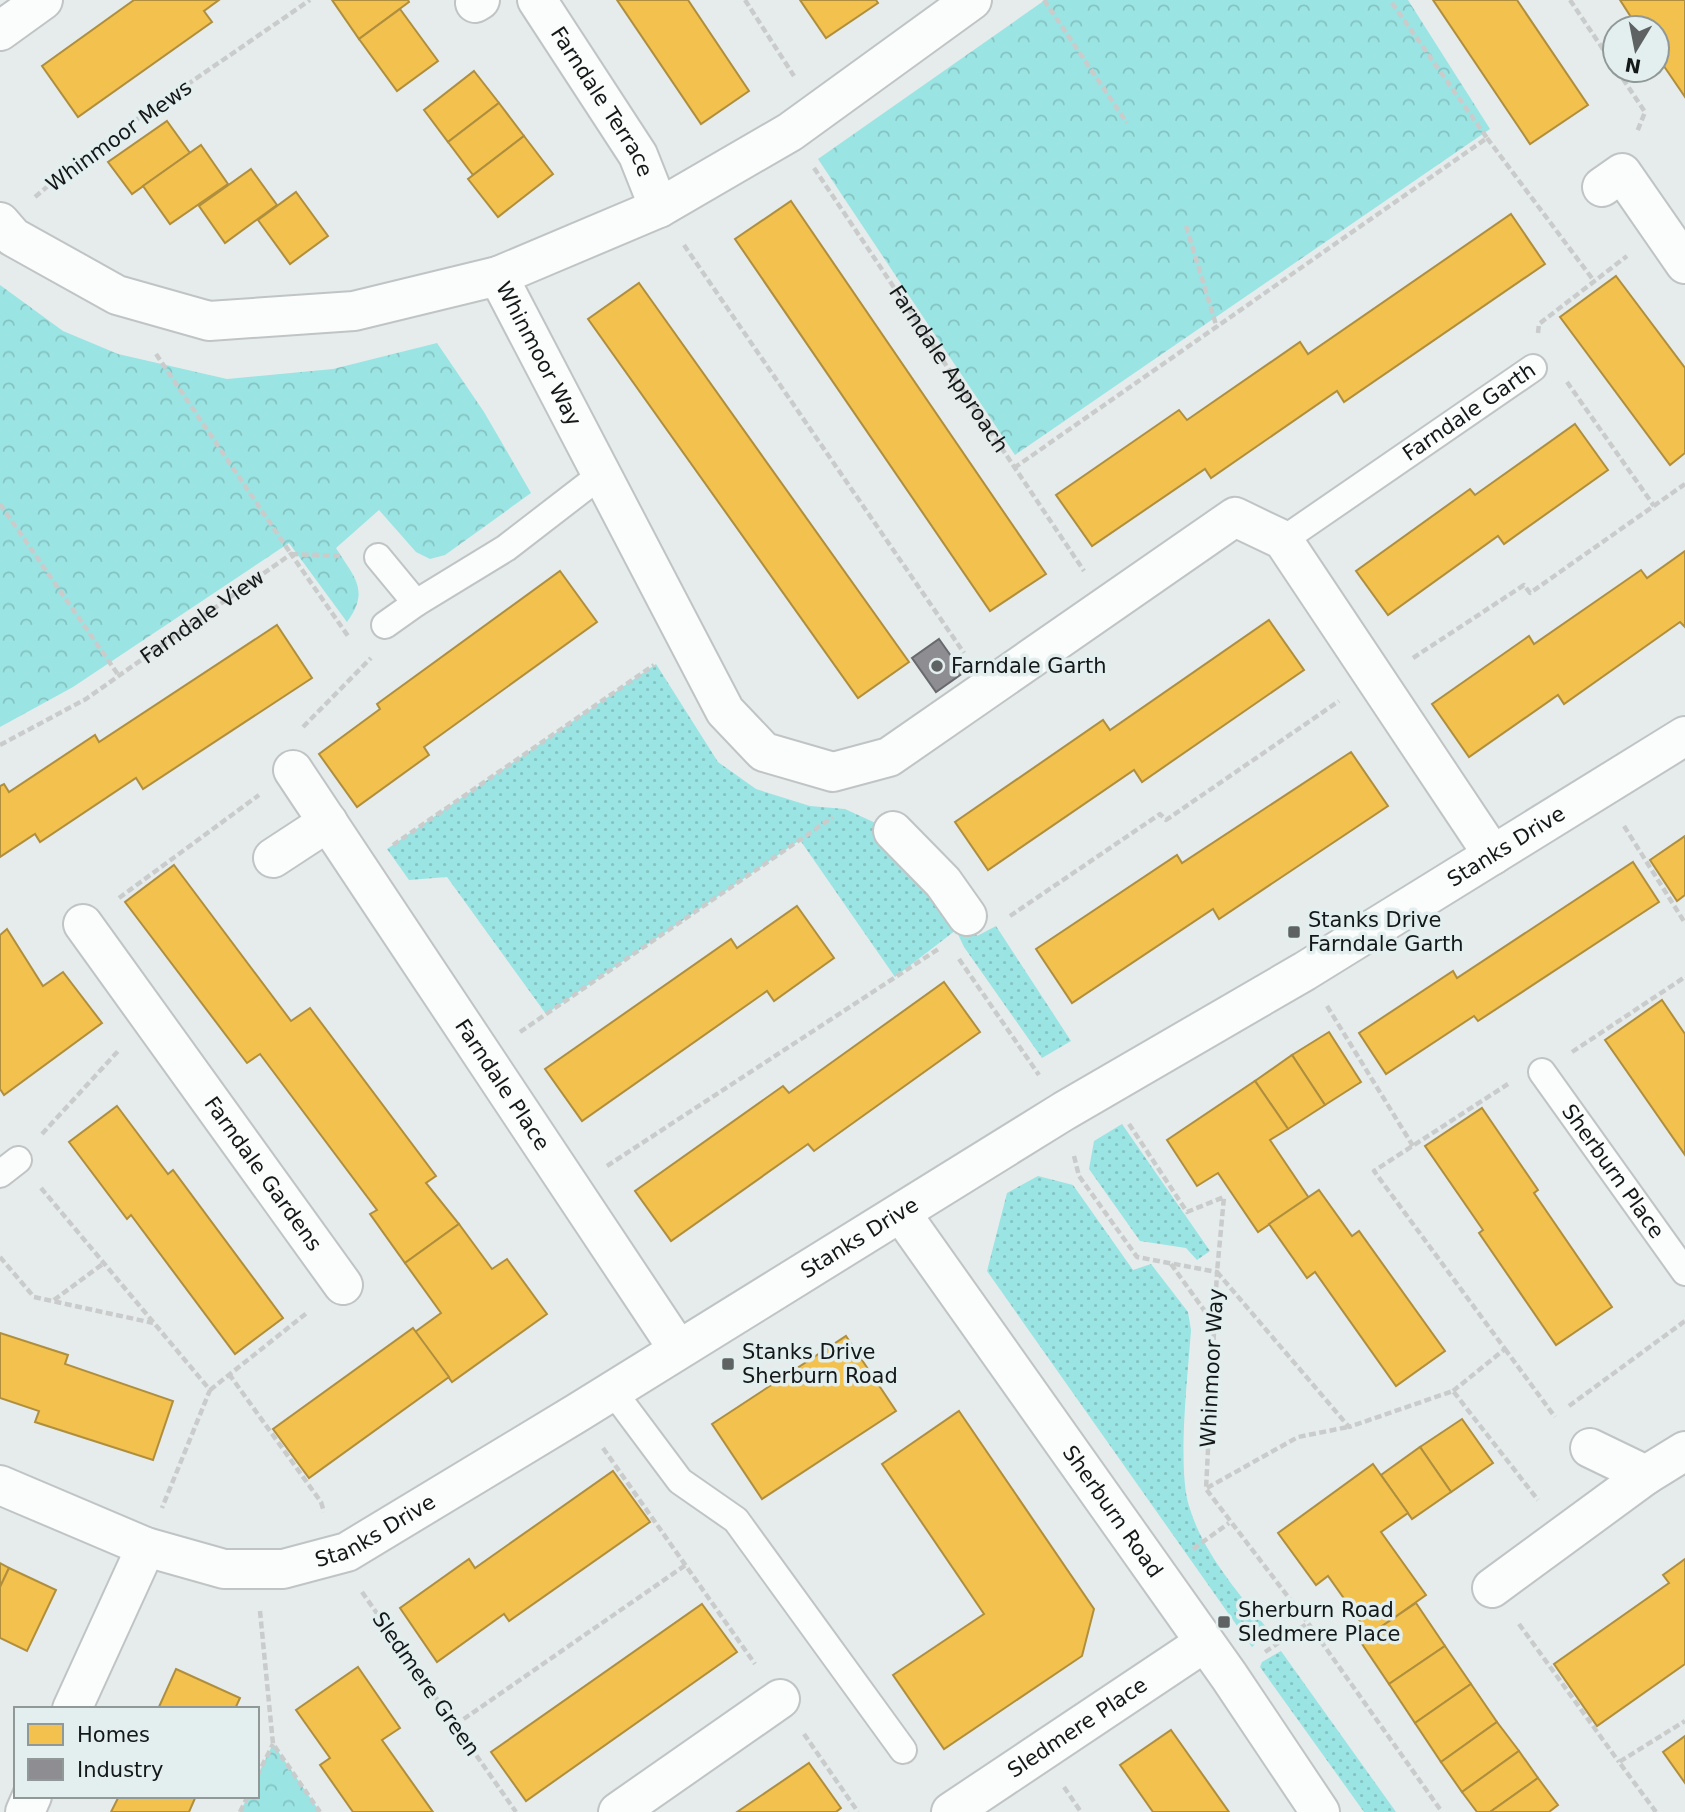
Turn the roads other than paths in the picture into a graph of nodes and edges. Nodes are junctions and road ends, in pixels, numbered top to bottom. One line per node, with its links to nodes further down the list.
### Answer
1 (43, 0): 4 (street)
2 (537, 0): 6 (street, Farndale Terrace)
3 (966, 2): 6 (street)
4 (0, 31)
5 (1612, 180): 8 (street)
6 (659, 208): 9 (street)
7 (1, 224): 9 (street, Whinmoor Way)
8 (1685, 264)
9 (498, 276): 11 (street, Whinmoor Way)
10 (1533, 368): 12 (lane, Farndale Garth)
11 (603, 474): 12 (street, Whinmoor Way); 14 (lane)
12 (1283, 540): 20 (street)
13 (377, 557): 14 (lane)
14 (416, 603): 15 (lane)
15 (385, 625)
16 (1685, 736): 20 (street, Stanks Drive)
17 (293, 770): 18 (street, Farndale Place)
18 (328, 822): 21 (street); 28 (street, Farndale Place)
19 (892, 831): 23 (street)
20 (1493, 855): 25 (street, Stanks Drive)
21 (273, 858)
22 (83, 924): 27 (street, Farndale Gardens)
23 (963, 925)
24 (1542, 1072): 26 (lane, Sherburn Place)
25 (901, 1213): 28 (street, Stanks Drive); 36 (street, Sherburn Road)
26 (1685, 1272)
27 (343, 1285)
28 (678, 1349): 29 (street, Stanks Drive)
29 (612, 1390): 34 (street, Stanks Drive); 39 (lane)
30 (1590, 1448): 32 (street)
31 (1685, 1451): 32 (street)
32 (1646, 1475): 35 (street)
33 (0, 1485): 34 (street, Stanks Drive)
34 (146, 1548): 38 (street)
35 (1492, 1588)
36 (1205, 1643): 41 (street, Sledmere Place); 42 (street, Sherburn Road)
37 (780, 1699): 40 (street)
38 (73, 1707)
39 (904, 1750)
40 (618, 1812)
41 (951, 1812)
42 (1320, 1812)

